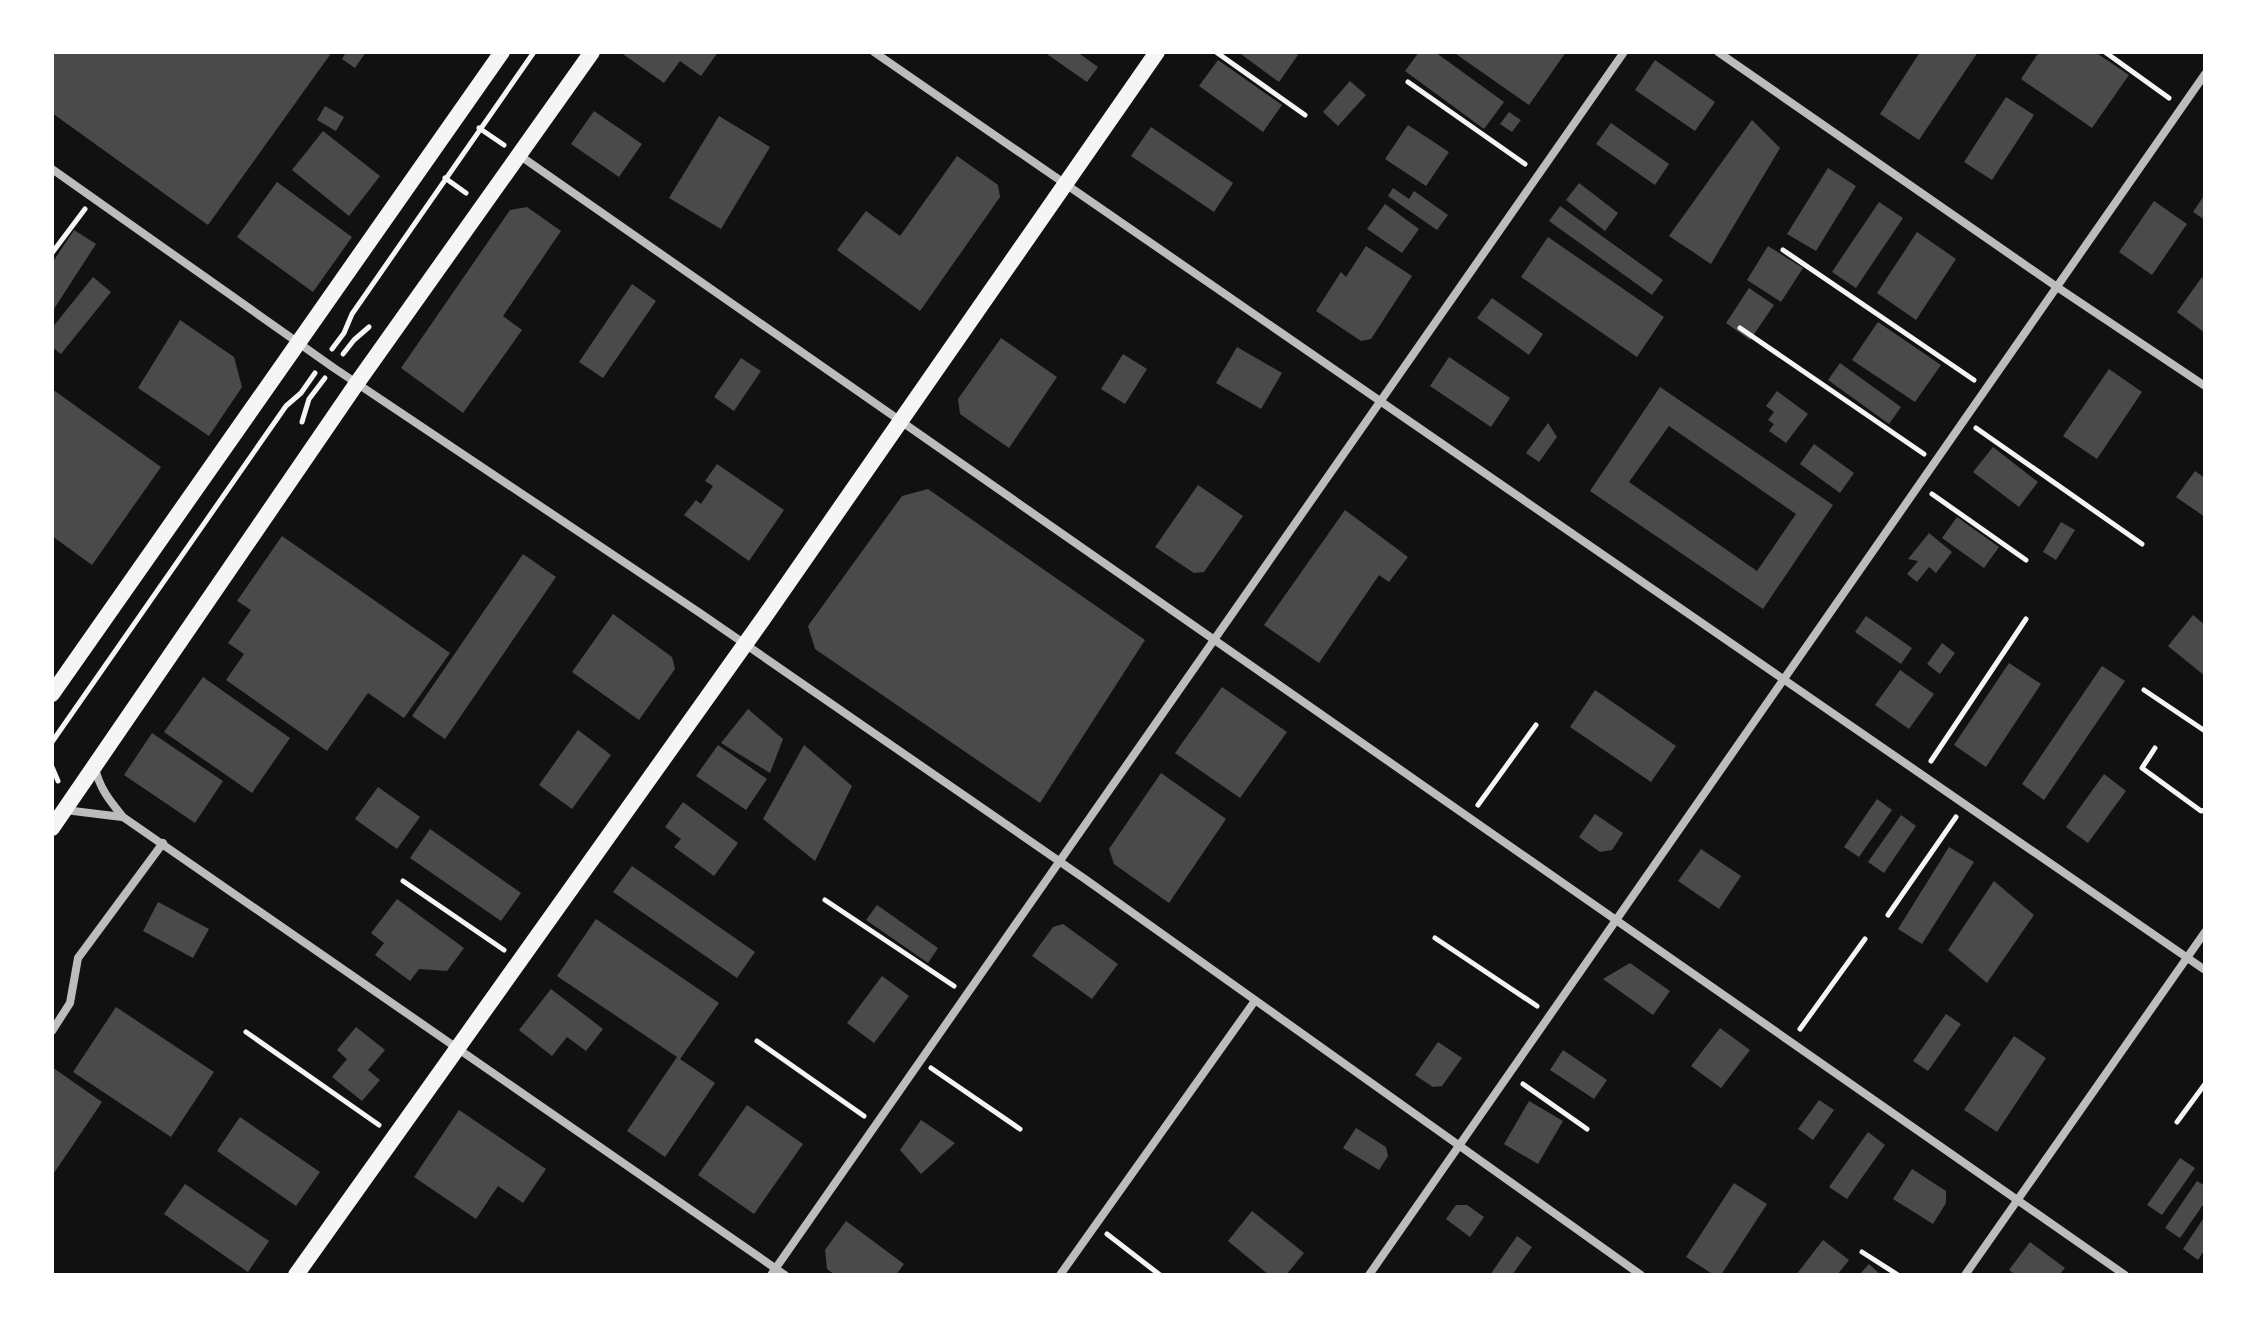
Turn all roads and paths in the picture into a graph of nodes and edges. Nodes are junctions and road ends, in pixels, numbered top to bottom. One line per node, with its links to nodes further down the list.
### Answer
1 (502, 52): 13 (main road)
2 (534, 52): 15 (path)
3 (592, 52): 16 (main road)
4 (874, 52): 21 (street)
5 (1157, 52): 21 (main road)
6 (1216, 52): 14 (path)
7 (1624, 52): 19 (street)
8 (1718, 52): 26 (street)
9 (2105, 52): 12 (path)
10 (2205, 74): 12 (street)
11 (1408, 82): 19 (path)
12 (2182, 107): 26 (street)
13 (458, 115): 15 (path); 17 (main road)
14 (1305, 115)
15 (480, 129): 16 (path); 20 (path)
16 (519, 155): 23 (main road); 35 (street)
17 (424, 164): 20 (path); 28 (main road)
18 (52, 169): 22 (street)
19 (1538, 174): 33 (street)
20 (446, 178): 23 (path); 29 (path)
21 (1065, 184): 33 (street); 35 (main road)
22 (93, 198): 25 (path); 28 (street)
23 (483, 206): 30 (main road)
24 (1783, 250): 32 (path)
25 (52, 253)
26 (2057, 287): 31 (street); 32 (street)
27 (1740, 328): 36 (path)
28 (299, 344): 29 (street); 45 (main road)
29 (323, 361): 30 (street); 48 (path)
30 (357, 383): 42 (street); 50 (main road)
31 (2205, 386)
32 (1986, 389): 34 (street)
33 (1379, 402): 41 (street); 43 (street)
34 (1965, 420): 36 (street); 38 (path)
35 (901, 421): 41 (street); 42 (main road)
36 (1935, 462): 37 (street)
37 (1919, 485): 39 (path); 43 (street)
38 (2142, 544)
39 (2026, 560)
40 (2026, 619): 52 (path)
41 (1214, 639): 58 (street); 61 (street)
42 (745, 644): 61 (street); 70 (main road)
43 (1785, 679): 52 (street); 65 (street)
44 (2144, 690): 47 (path)
45 (52, 694)
46 (1536, 725): 58 (path)
47 (2205, 731)
48 (52, 742)
49 (2155, 748): 55 (path)
50 (95, 766): 56 (main road); 57 (street)
51 (52, 767): 53 (path)
52 (1923, 774): 54 (street)
53 (59, 782)
54 (1965, 803): 64 (path); 69 (street)
55 (2205, 810)
56 (58, 811): 57 (street); 59 (main road)
57 (123, 817): 60 (street)
58 (1469, 817): 65 (street)
59 (52, 828)
60 (163, 843): 75 (street); 79 (street)
61 (1059, 862): 72 (street); 73 (street)
62 (403, 881): 70 (path)
63 (825, 900): 72 (path)
64 (1888, 915)
65 (1617, 921): 74 (street); 78 (street)
66 (2205, 932): 69 (street)
67 (1435, 938): 74 (path)
68 (1865, 939): 78 (path)
69 (2186, 959): 71 (street); 89 (street)
70 (521, 962): 79 (main road)
71 (2205, 970)
72 (966, 994): 80 (street)
73 (1254, 1002): 88 (street); 90 (street)
74 (1551, 1015): 81 (street)
75 (52, 1031)
76 (246, 1032): 87 (path)
77 (757, 1041): 84 (path)
78 (1791, 1042): 89 (street)
79 (460, 1048): 87 (main road); 92 (street)
80 (920, 1061): 84 (street); 85 (path)
81 (1509, 1075): 86 (path); 88 (street)
82 (2205, 1084): 83 (path)
83 (2177, 1122)
84 (876, 1124): 92 (street)
85 (1020, 1129)
86 (1587, 1129)
87 (396, 1137): 93 (main road)
88 (1459, 1147): 97 (street); 98 (street)
89 (2018, 1200): 100 (street); 101 (street)
90 (1095, 1225): 95 (street); 96 (path)
91 (1862, 1252): 99 (path)
92 (773, 1272): 94 (street)
93 (296, 1275)
94 (785, 1275)
95 (1060, 1275)
96 (1160, 1275)
97 (1369, 1275)
98 (1641, 1275)
99 (1898, 1275)
100 (1965, 1275)
101 (2125, 1275)

